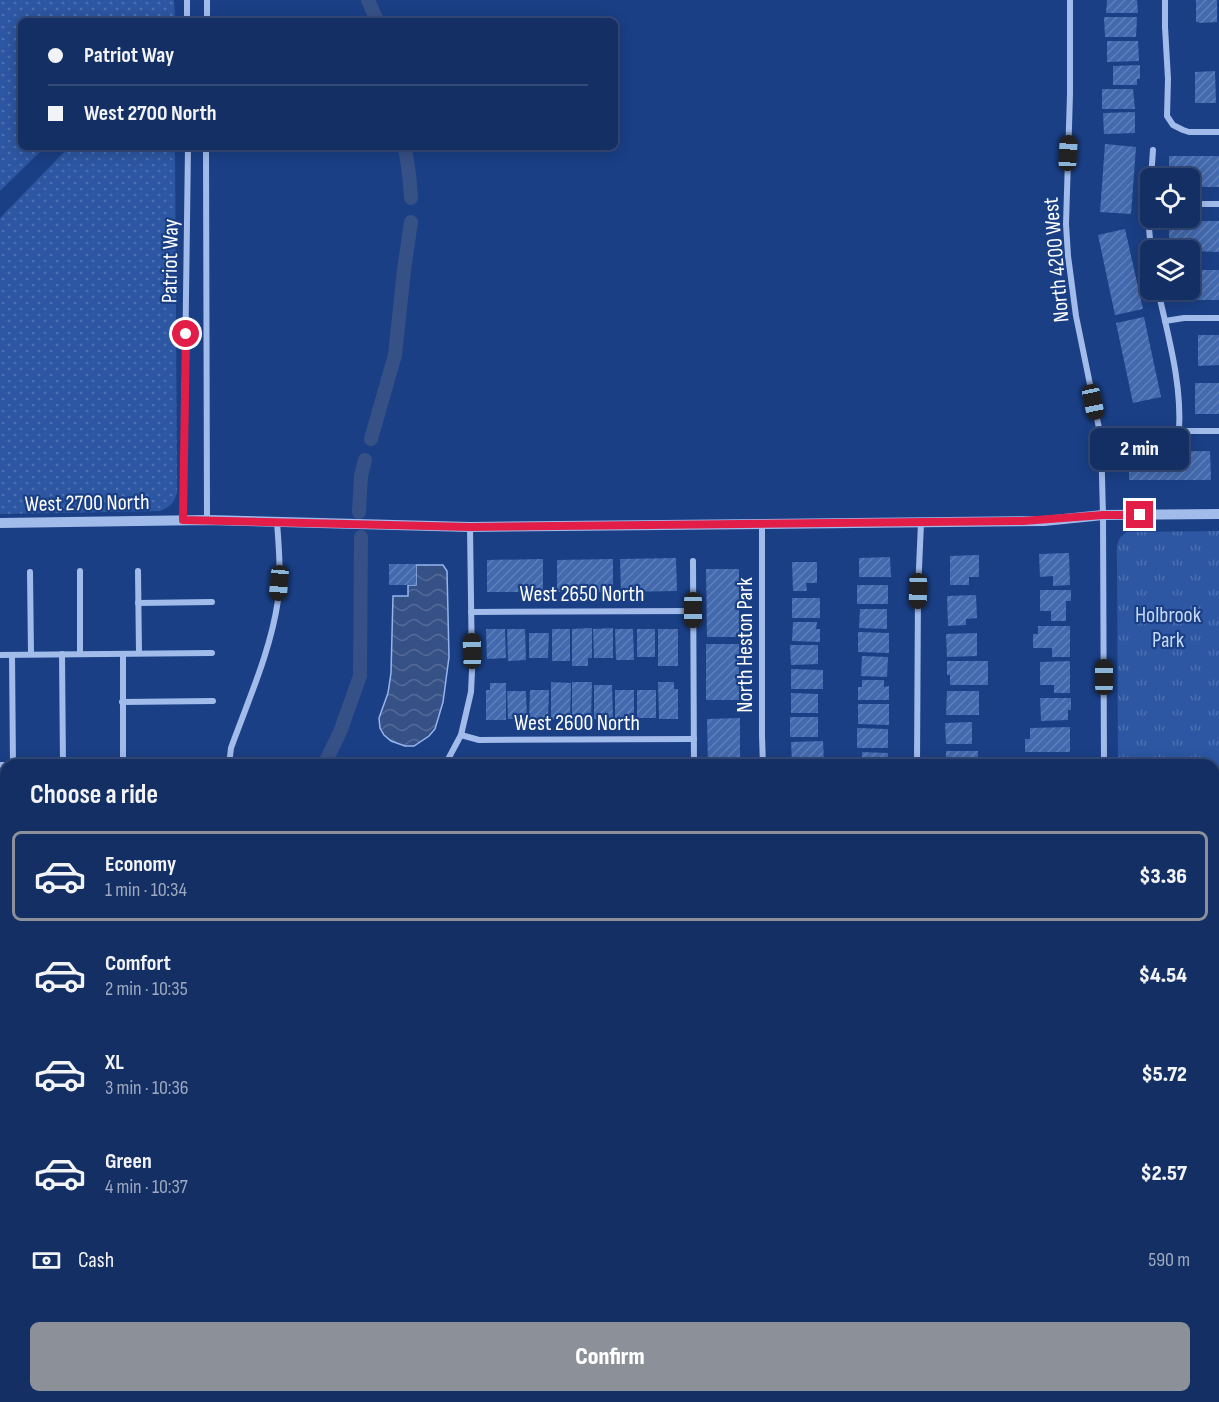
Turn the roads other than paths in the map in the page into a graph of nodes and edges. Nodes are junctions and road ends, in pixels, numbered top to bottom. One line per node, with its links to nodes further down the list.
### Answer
1 (187, 0): 5 (street)
2 (207, 0): 6 (street)
3 (1070, 0): 21 (street, North 4200 West)
4 (1165, 0): 7 (street)
5 (187, 18)
6 (207, 18)
7 (1219, 132)
8 (188, 150): 22 (street, Patriot Way)
9 (207, 150): 23 (street, Patriot Way)
10 (1153, 150): 11 (street)
11 (1152, 168)
12 (1200, 204): 13 (street)
13 (1219, 204)
14 (1160, 300): 16 (street)
15 (1219, 318): 16 (street)
16 (1165, 321): 18 (street)
17 (1131, 431): 18 (street)
18 (1179, 431): 19 (street)
19 (1219, 431)
20 (1219, 514): 21 (street, West 2700 North)
21 (1103, 515): 26 (street, West 2700 North); 57 (street, North 4200 West)
22 (183, 520): 23 (street, West 2700 North); 25 (street, West 2700 North)
23 (207, 520): 24 (street, West 2700 North)
24 (277, 522): 28 (street, West 2700 North); 52 (street)
25 (0, 523)
26 (921, 523): 27 (street, West 2700 North); 56 (street)
27 (762, 525): 28 (street, West 2700 North); 55 (street, North Heston Park)
28 (470, 527): 36 (street)
29 (693, 561): 35 (street)
30 (80, 571): 41 (street)
31 (138, 571): 33 (street)
32 (30, 572): 39 (street)
33 (138, 603): 34 (street); 38 (street)
34 (212, 603)
35 (693, 610): 36 (street, West 2650 North); 48 (street)
36 (471, 612): 47 (street)
37 (212, 652): 38 (street)
38 (139, 653): 42 (street)
39 (31, 654): 40 (street); 44 (street)
40 (62, 654): 41 (street); 50 (street)
41 (80, 654): 42 (street)
42 (123, 654): 46 (street)
43 (0, 655): 44 (street)
44 (12, 655): 49 (street)
45 (213, 701): 46 (street)
46 (122, 702): 51 (street)
47 (461, 735): 48 (street, West 2600 North); 53 (street)
48 (694, 739): 54 (street)
49 (13, 759)
50 (63, 759)
51 (123, 759)
52 (230, 759)
53 (448, 759)
54 (694, 759)
55 (763, 759)
56 (917, 759)
57 (1104, 759)

